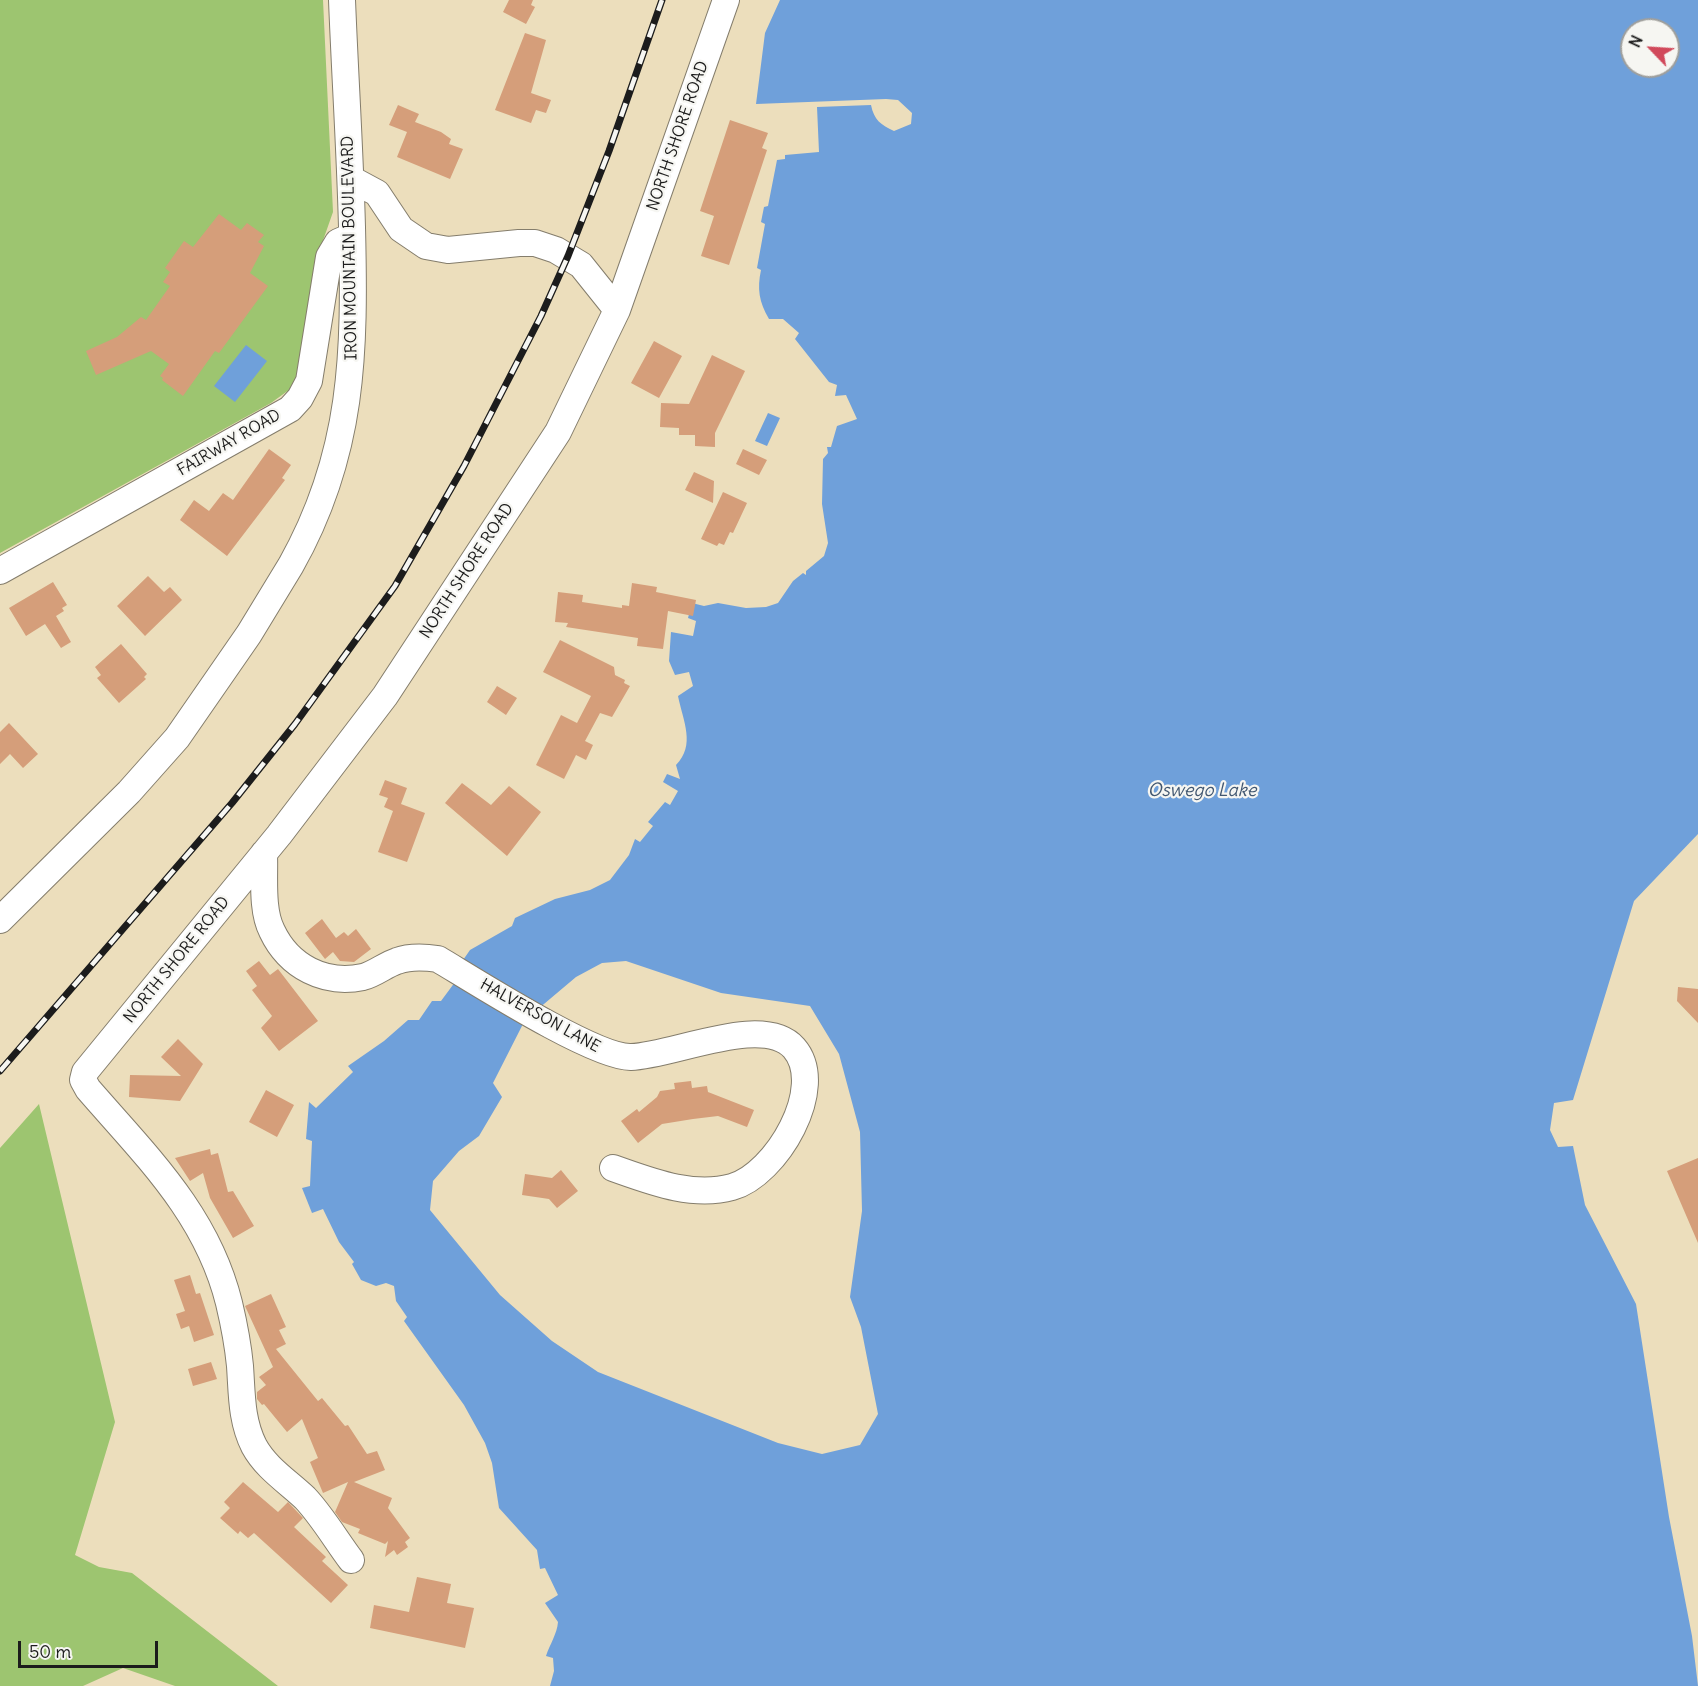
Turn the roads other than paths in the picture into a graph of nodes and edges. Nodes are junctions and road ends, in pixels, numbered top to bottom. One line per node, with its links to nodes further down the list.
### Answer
1 (342, 0): 3 (street, IRON MOUNTAIN BOULEVARD)
2 (726, 0): 5 (street, NORTH SHORE ROAD)
3 (351, 179): 4 (street, IRON MOUNTAIN BOULEVARD); 5 (street)
4 (352, 236): 6 (street, FAIRWAY ROAD); 8 (street, IRON MOUNTAIN BOULEVARD)
5 (617, 310): 7 (street, NORTH SHORE ROAD)
6 (0, 571)
7 (264, 853): 9 (street, HALVERSON LANE); 10 (street, NORTH SHORE ROAD)
8 (0, 920)
9 (613, 1168)
10 (351, 1560)

